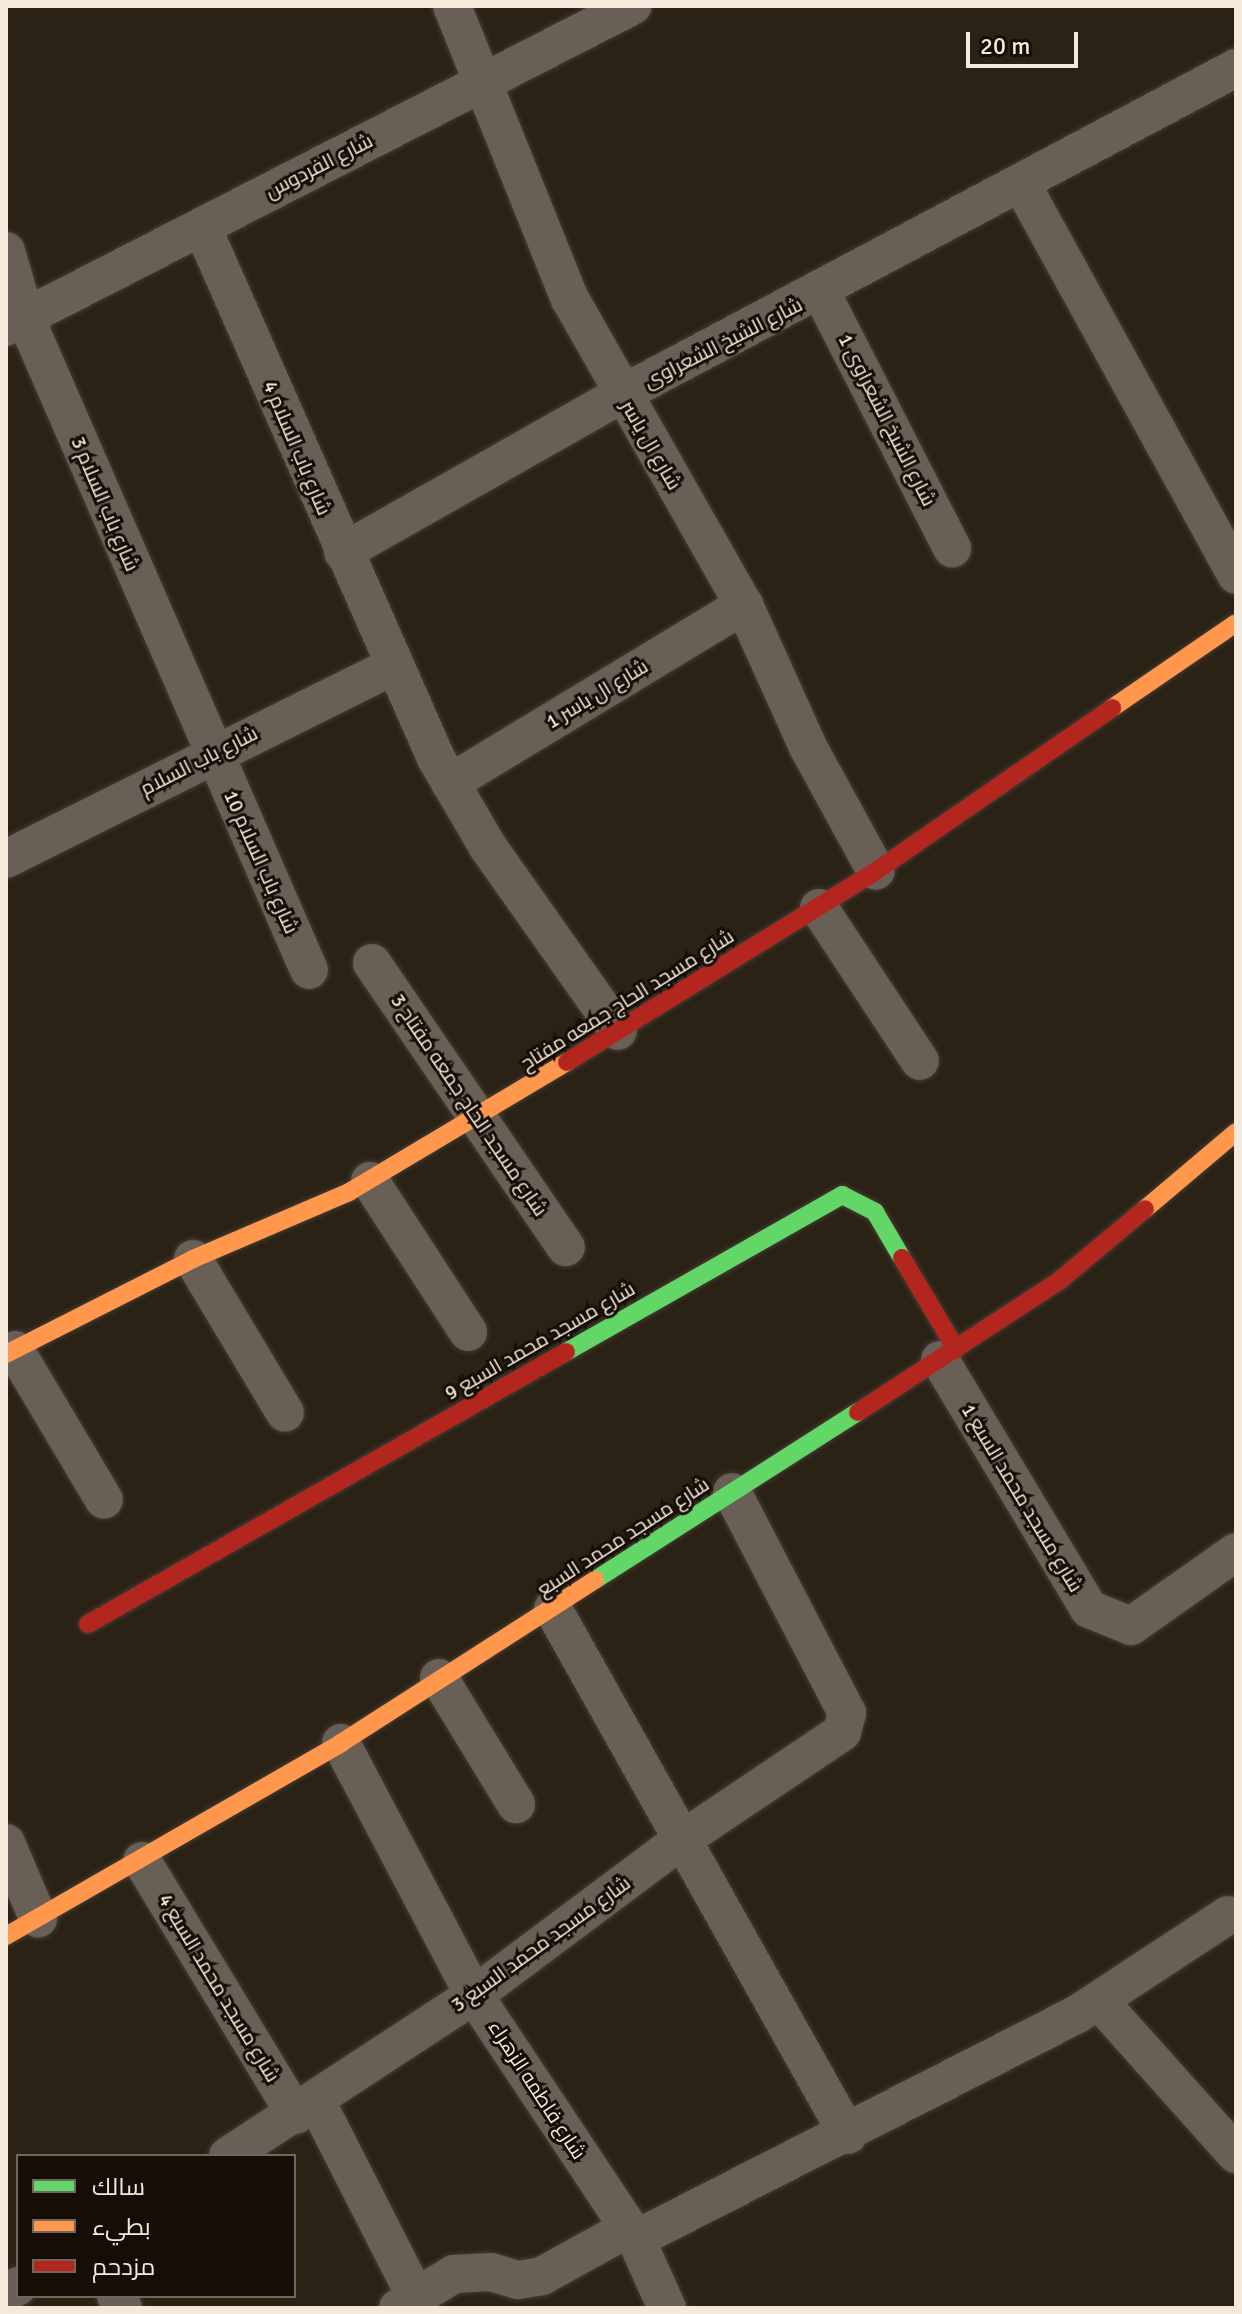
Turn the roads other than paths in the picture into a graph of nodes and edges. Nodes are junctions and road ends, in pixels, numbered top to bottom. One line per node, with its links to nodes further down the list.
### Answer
1 (452, 6): 4 (street, شارع ال ياسر)
2 (632, 6): 4 (street, شارع الفردوس)
3 (1236, 68): 5 (street, شارع الشيخ الشعراوى)
4 (480, 83): 6 (street, شارع الفردوس); 10 (street, شارع ال ياسر)
5 (1022, 185): 8 (street, شارع الشيخ الشعراوى); 13 (street)
6 (203, 229): 9 (street, شارع الفردوس); 12 (street, شارع باب السلام 4)
7 (6, 251): 9 (street, شارع باب السلام 3)
8 (821, 292): 10 (street, شارع الشيخ الشعراوى); 11 (street, شارع الشيخ الشعراوى 1)
9 (16, 322): 17 (street, شارع باب السلام 3)
10 (622, 394): 12 (street, شارع الشيخ الشعراوى); 14 (street, شارع ال ياسر)
11 (952, 548)
12 (343, 552): 16 (street, شارع باب السلام 4)
13 (1236, 575)
14 (744, 605): 18 (street, شارع ال ياسر 1); 20 (street, شارع ال ياسر)
15 (1236, 623): 20 (street, شارع مسجد الحاج جمعه مفتاح)
16 (393, 666): 17 (street, شارع باب السلام); 18 (street, شارع باب السلام 4)
17 (212, 753): 19 (street, شارع باب السلام); 23 (street, شارع باب السلام 10)
18 (450, 783): 24 (street, شارع باب السلام 4)
19 (6, 859)
20 (876, 871): 21 (street, شارع مسجد الحاج جمعه مفتاح)
21 (819, 908): 24 (street, شارع مسجد الحاج جمعه مفتاح); 25 (street)
22 (372, 963): 26 (street, شارع مسجد الحاج جمعه مفتاح 3)
23 (309, 970)
24 (618, 1031): 26 (street, شارع مسجد الحاج جمعه مفتاح)
25 (920, 1061)
26 (477, 1119): 28 (street, شارع مسجد الحاج جمعه مفتاح); 29 (street, شارع مسجد الحاج جمعه مفتاح 3)
27 (1236, 1132): 33 (street, شارع مسجد محمد السبع)
28 (370, 1181): 30 (street, شارع مسجد الحاج جمعه مفتاح); 31 (street)
29 (566, 1247)
30 (193, 1259): 32 (street, شارع مسجد الحاج جمعه مفتاح); 34 (street)
31 (468, 1332)
32 (10, 1352): 36 (street)
33 (948, 1355): 35 (street, شارع مسجد محمد السبع); 37 (street, شارع مسجد محمد السبع 1); 39 (street, شارع مسجد محمد السبع 9)
34 (285, 1413)
35 (732, 1492): 38 (street, شارع مسجد محمد السبع); 43 (street, شارع مسجد محمد السبع 3)
36 (104, 1500)
37 (1236, 1552)
38 (553, 1609): 40 (street, شارع مسجد محمد السبع); 43 (street)
39 (88, 1624)
40 (439, 1678): 41 (street, شارع مسجد محمد السبع); 42 (street)
41 (341, 1743): 45 (street, شارع مسجد محمد السبع); 48 (street, شارع فاطمه الزهراء)
42 (516, 1804)
43 (680, 1841): 48 (street, شارع مسجد محمد السبع 3); 51 (street)
44 (6, 1843): 47 (street)
45 (142, 1861): 47 (street, شارع مسجد محمد السبع); 50 (street, شارع مسجد محمد السبع 4)
46 (1228, 1915): 49 (street)
47 (22, 1927)
48 (474, 1995): 50 (street, شارع مسجد محمد السبع 3); 54 (street, شارع فاطمه الزهراء)
49 (1100, 2002): 51 (street); 53 (street)
50 (306, 2108): 52 (street, شارع مسجد محمد السبع 3); 55 (street, شارع مسجد محمد السبع 4)
51 (848, 2135): 54 (street)
52 (231, 2154)
53 (1236, 2154)
54 (632, 2233): 55 (street); 56 (street, شارع فاطمه الزهراء)
55 (407, 2302)
56 (667, 2308)

